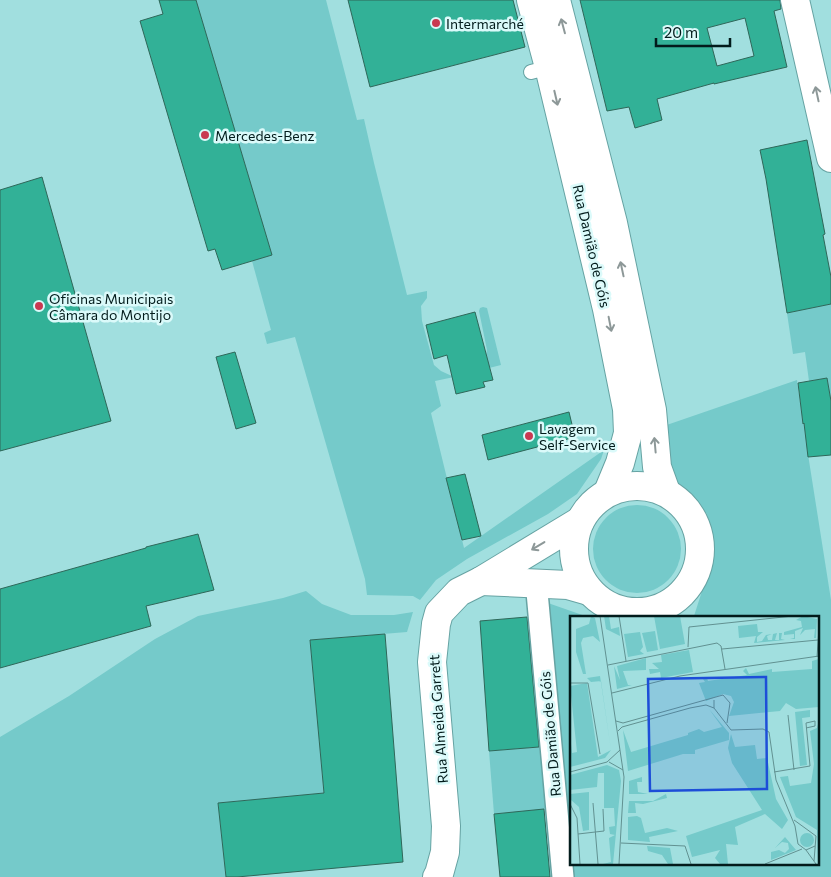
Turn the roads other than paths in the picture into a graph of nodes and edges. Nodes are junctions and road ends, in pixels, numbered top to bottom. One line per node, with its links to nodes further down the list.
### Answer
1 (531, 0): 4 (street, Rua Damião de Góis)
2 (556, 0): 4 (street, Rua Damião de Góis, one-way to 2)
3 (795, 0): 5 (street, one-way to 3)
4 (551, 67): 6 (street, Rua Damião de Góis, one-way to 6); 7 (street, Rua Damião de Góis, one-way to 4)
5 (831, 158)
6 (608, 492): 7 (street); 8 (street)
7 (666, 492): 10 (street)
8 (580, 521): 9 (street, Rua Almeida Garrett, one-way to 9); 10 (street)
9 (481, 581): 10 (street, Rua Almeida Garrett); 12 (street, Rua Almeida Garrett)
10 (589, 591)
11 (537, 592): 13 (street, Rua Damião de Góis)
12 (437, 877)
13 (563, 877)

